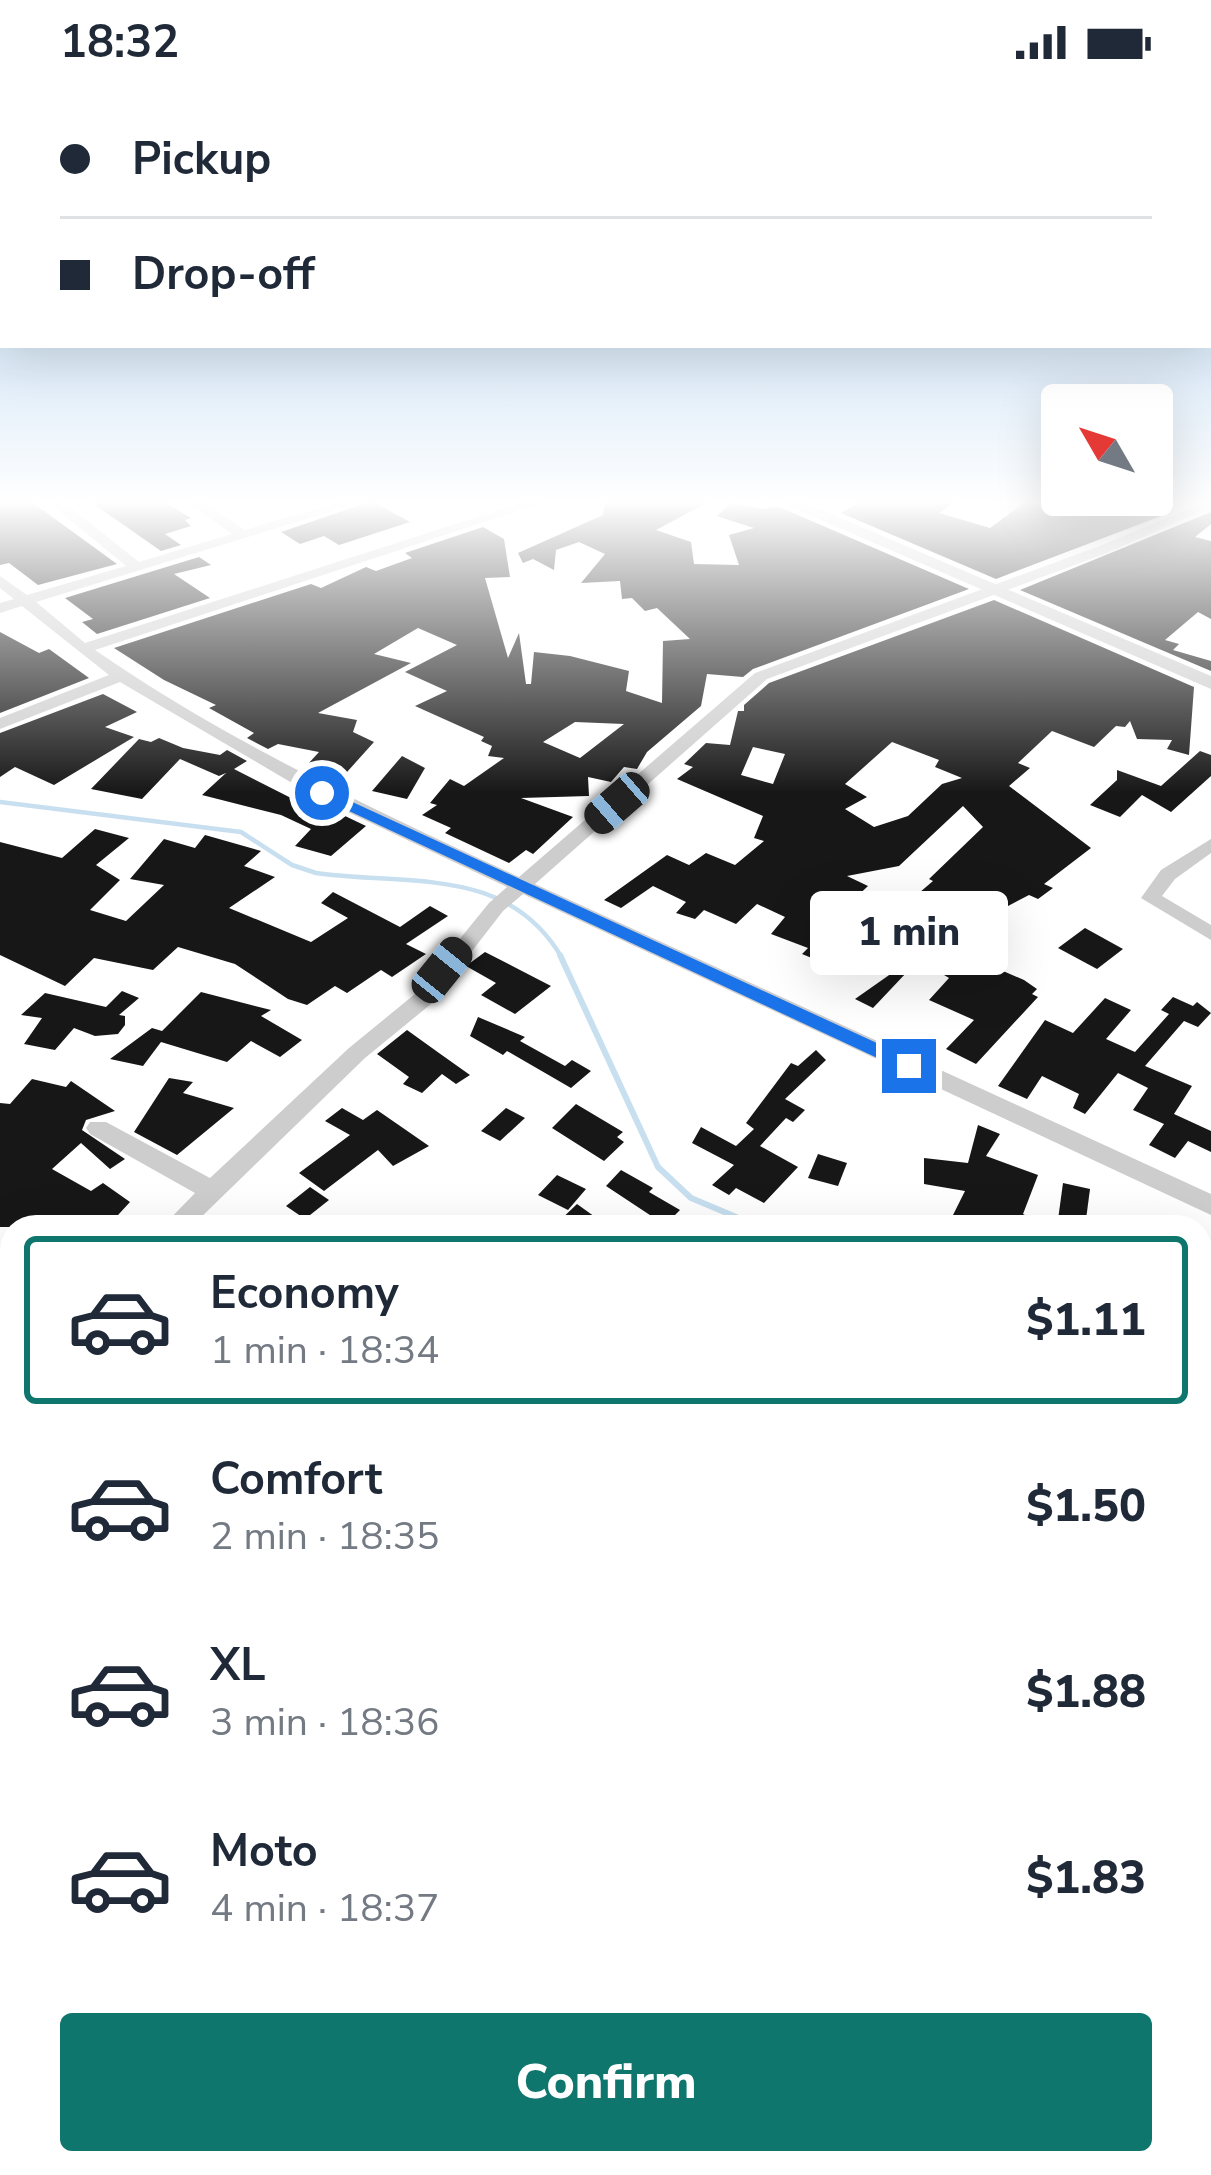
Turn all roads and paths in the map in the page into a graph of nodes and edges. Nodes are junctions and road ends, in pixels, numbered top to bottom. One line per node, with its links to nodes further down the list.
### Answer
1 (22, 598): 6 (street)
2 (33, 598): 6 (street)
3 (241, 598): 8 (street)
4 (973, 598): 13 (street)
5 (1012, 598): 10 (street)
6 (25, 600): 7 (street); 8 (street)
7 (0, 608)
8 (82, 649): 9 (street)
9 (121, 676): 11 (street); 13 (street)
10 (1211, 683)
11 (0, 724)
12 (1211, 845): 14 (street)
13 (510, 895): 16 (street); 17 (street)
14 (1211, 934)
15 (98, 1128): 16 (street)
16 (211, 1190): 18 (street)
17 (1211, 1205)
18 (187, 1215)

